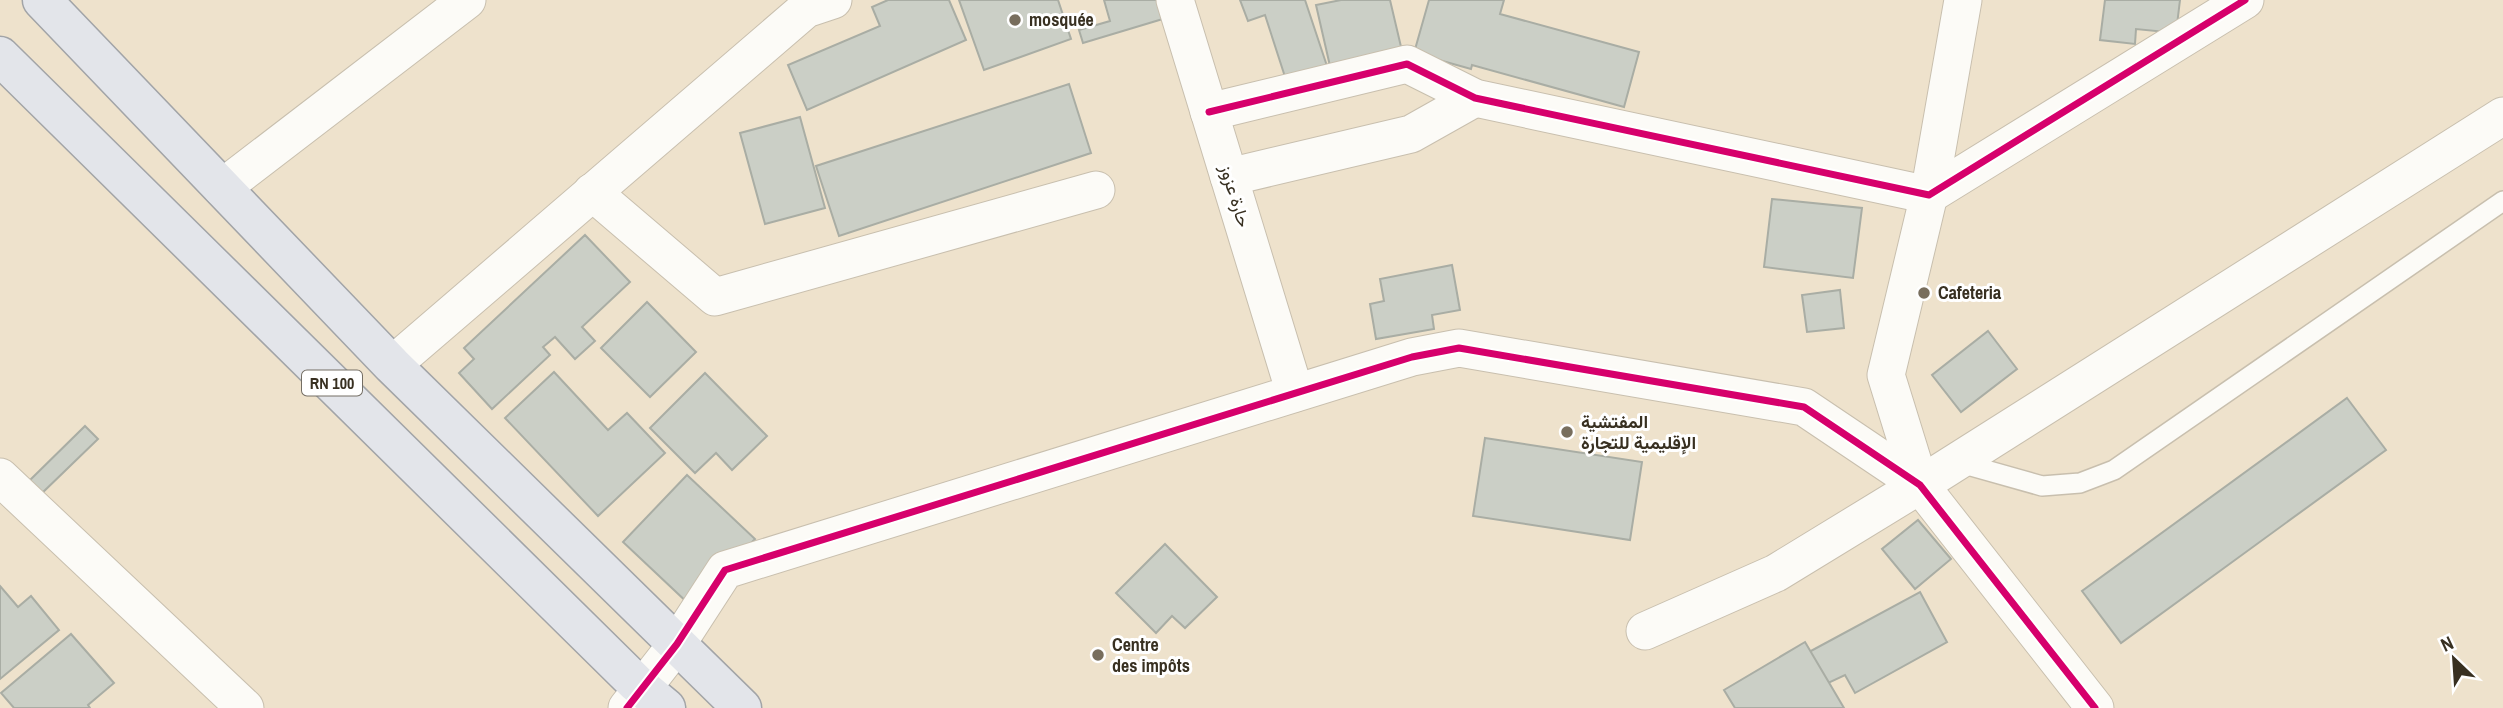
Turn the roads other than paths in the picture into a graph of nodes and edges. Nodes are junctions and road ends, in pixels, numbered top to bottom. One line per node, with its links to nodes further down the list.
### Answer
1 (41, 0): 12 (main road)
2 (467, 0): 12 (street)
3 (1175, 0): 9 (street, حارة عزوز)
4 (1963, 0): 15 (street)
5 (2245, 0): 15 (street)
6 (820, 2): 14 (street)
7 (0, 55): 24 (main road, RN 100)
8 (1475, 98): 9 (street); 11 (street); 15 (street)
9 (1209, 112): 11 (street, حارة عزوز)
10 (2503, 116): 19 (street)
11 (1229, 177): 18 (street, حارة عزوز)
12 (222, 188): 17 (main road)
13 (1096, 190): 14 (street)
14 (592, 192): 17 (street)
15 (1929, 195): 21 (street)
16 (2503, 201): 19 (lane)
17 (392, 365): 23 (main road)
18 (1294, 393): 21 (street); 23 (street)
19 (1956, 462): 21 (street)
20 (0, 477): 25 (street)
21 (1920, 485): 22 (street); 27 (street)
22 (1645, 631)
23 (677, 645): 24 (street); 26 (main road)
24 (645, 702)
25 (245, 708)
26 (741, 708)
27 (2095, 708)

